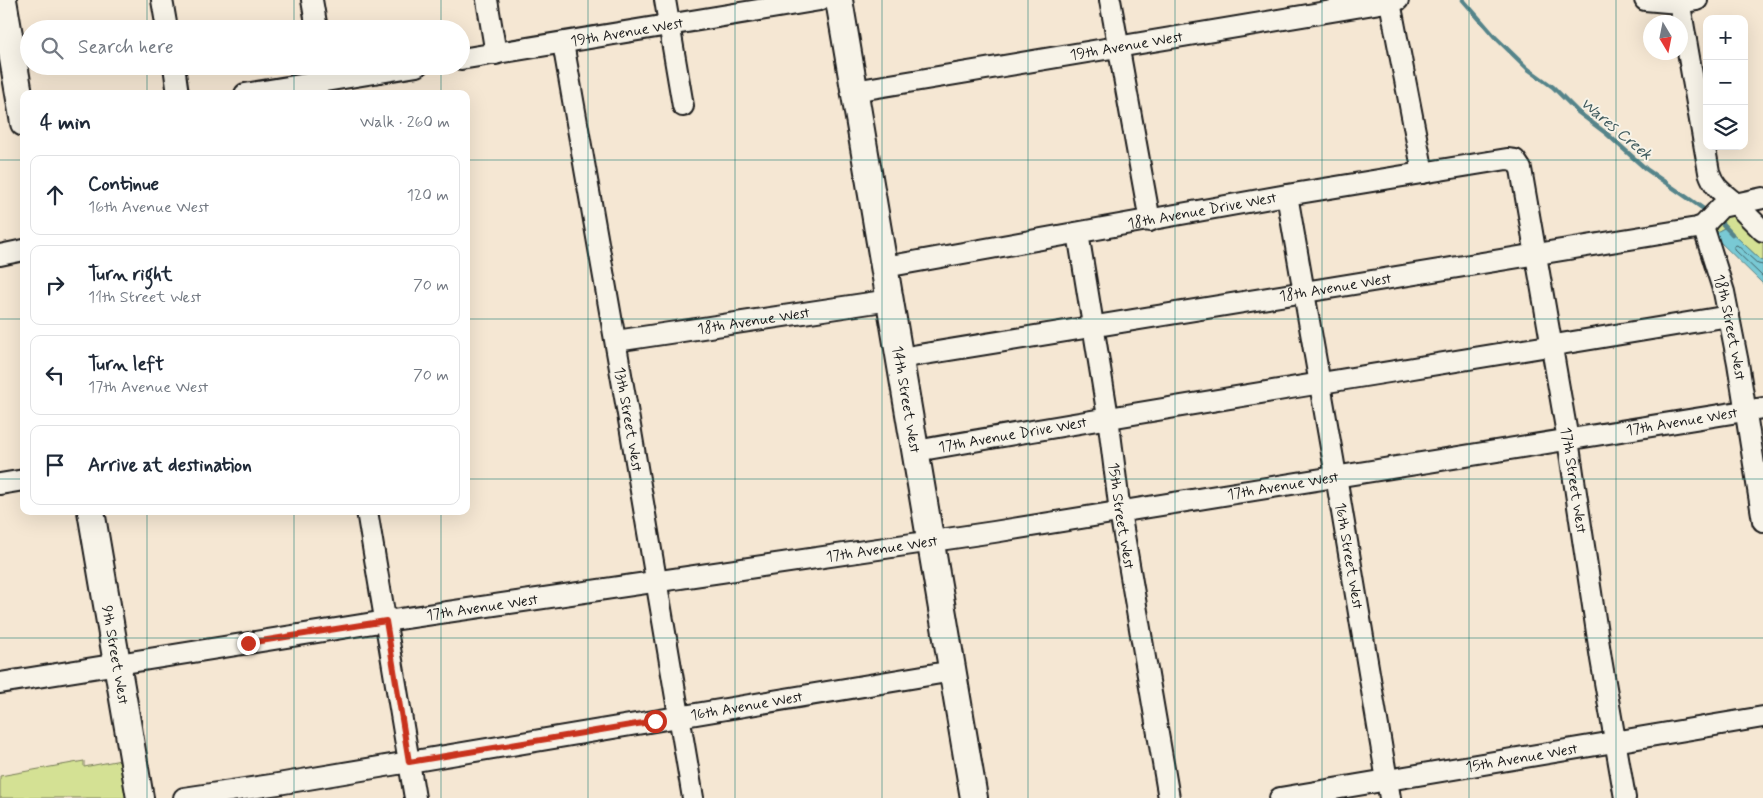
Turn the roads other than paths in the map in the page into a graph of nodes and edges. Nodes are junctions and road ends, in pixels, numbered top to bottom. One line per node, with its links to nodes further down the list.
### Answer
1 (3, 0): 17 (main road)
2 (162, 0): 12 (street)
3 (312, 0): 13 (street)
4 (487, 0): 18 (street)
5 (665, 0): 14 (street)
6 (820, 0): 14 (street, 19th Avenue West)
7 (839, 0): 24 (main road, 14th Street West)
8 (1110, 0): 16 (street)
9 (1645, 0): 11 (street)
10 (1394, 1): 16 (street, 19th Avenue West); 28 (street)
11 (1685, 1): 31 (street)
12 (165, 20)
13 (315, 20)
14 (669, 24): 15 (street, 19th Avenue West); 25 (street)
15 (563, 43): 18 (street, 19th Avenue West); 43 (street, 13th Street West)
16 (1118, 48): 24 (street, 19th Avenue West); 32 (street)
17 (6, 53): 26 (main road)
18 (496, 54): 19 (street, 19th Avenue West)
19 (470, 58)
20 (175, 75): 22 (street)
21 (322, 75): 23 (street)
22 (177, 90)
23 (294, 90)
24 (854, 91): 38 (main road, 14th Street West)
25 (682, 106)
26 (20, 107)
27 (1519, 165): 28 (street, 18th Avenue Drive West); 36 (street, 17th Street West)
28 (1423, 173): 29 (street, 18th Avenue Drive West)
29 (1286, 196): 32 (street, 18th Avenue Drive West); 39 (street, 16th Street West)
30 (1763, 198): 31 (street, 18th Avenue West)
31 (1715, 215): 33 (street); 36 (street, 18th Avenue West); 41 (street, 18th Street West)
32 (1150, 221): 34 (street, 18th Avenue Drive West)
33 (1763, 231)
34 (1078, 233): 38 (street, 18th Avenue Drive West); 42 (street, 15th Street West)
35 (20, 251): 37 (street)
36 (1536, 254): 39 (street, 18th Avenue West); 44 (street, 17th Street West)
37 (0, 255)
38 (885, 267): 40 (main road, 14th Street West)
39 (1304, 292): 42 (street, 18th Avenue West); 46 (street, 16th Street West)
40 (890, 300): 43 (street, 18th Avenue West); 45 (main road, 14th Street West)
41 (1729, 316): 44 (street, 17th Avenue Drive West); 47 (street, 18th Street West)
42 (1094, 325): 45 (street, 18th Avenue West); 48 (street, 15th Street West)
43 (616, 341): 59 (street, 13th Street West)
44 (1552, 346): 46 (street, 17th Avenue Drive West); 49 (street, 17th Street West)
45 (900, 358): 50 (main road, 14th Street West)
46 (1319, 383): 48 (street, 17th Avenue Drive West); 51 (street, 16th Street West)
47 (1754, 409): 49 (street, 17th Avenue West); 57 (street, 18th Street West)
48 (1108, 417): 50 (street, 17th Avenue Drive West); 54 (street, 15th Street West)
49 (1568, 440): 51 (street, 17th Avenue West); 66 (street, 17th Street West)
50 (916, 450): 58 (main road, 14th Street West)
51 (1336, 476): 54 (street, 17th Avenue West); 68 (street, 16th Street West)
52 (20, 481): 53 (street)
53 (0, 484)
54 (1120, 512): 58 (street, 17th Avenue West); 75 (street, 15th Street West)
55 (92, 515): 61 (main road, 9th Street West)
56 (368, 515): 60 (street)
57 (1763, 521)
58 (932, 542): 59 (street, 17th Avenue West); 62 (main road, 14th Street West)
59 (657, 583): 60 (street, 17th Avenue West); 64 (street, 13th Street West)
60 (386, 621): 61 (street, 17th Avenue West); 67 (street)
61 (118, 665): 63 (street, 17th Avenue West); 70 (main road, 9th Street West)
62 (954, 671): 64 (street, 16th Avenue West); 74 (main road, 14th Street West)
63 (0, 683)
64 (679, 717): 67 (street, 16th Avenue West); 73 (street, 13th Street West)
65 (1763, 717): 66 (street, 15th Avenue West)
66 (1615, 742): 68 (street, 15th Avenue West); 77 (street, 17th Street West)
67 (409, 762): 69 (street, 16th Avenue West); 72 (street)
68 (1388, 789): 76 (street, 15th Avenue West)
69 (279, 791): 71 (street, 16th Avenue West)
70 (140, 798)
71 (184, 798)
72 (415, 798)
73 (693, 798)
74 (974, 798)
75 (1169, 798)
76 (1280, 798)
77 (1624, 798)

